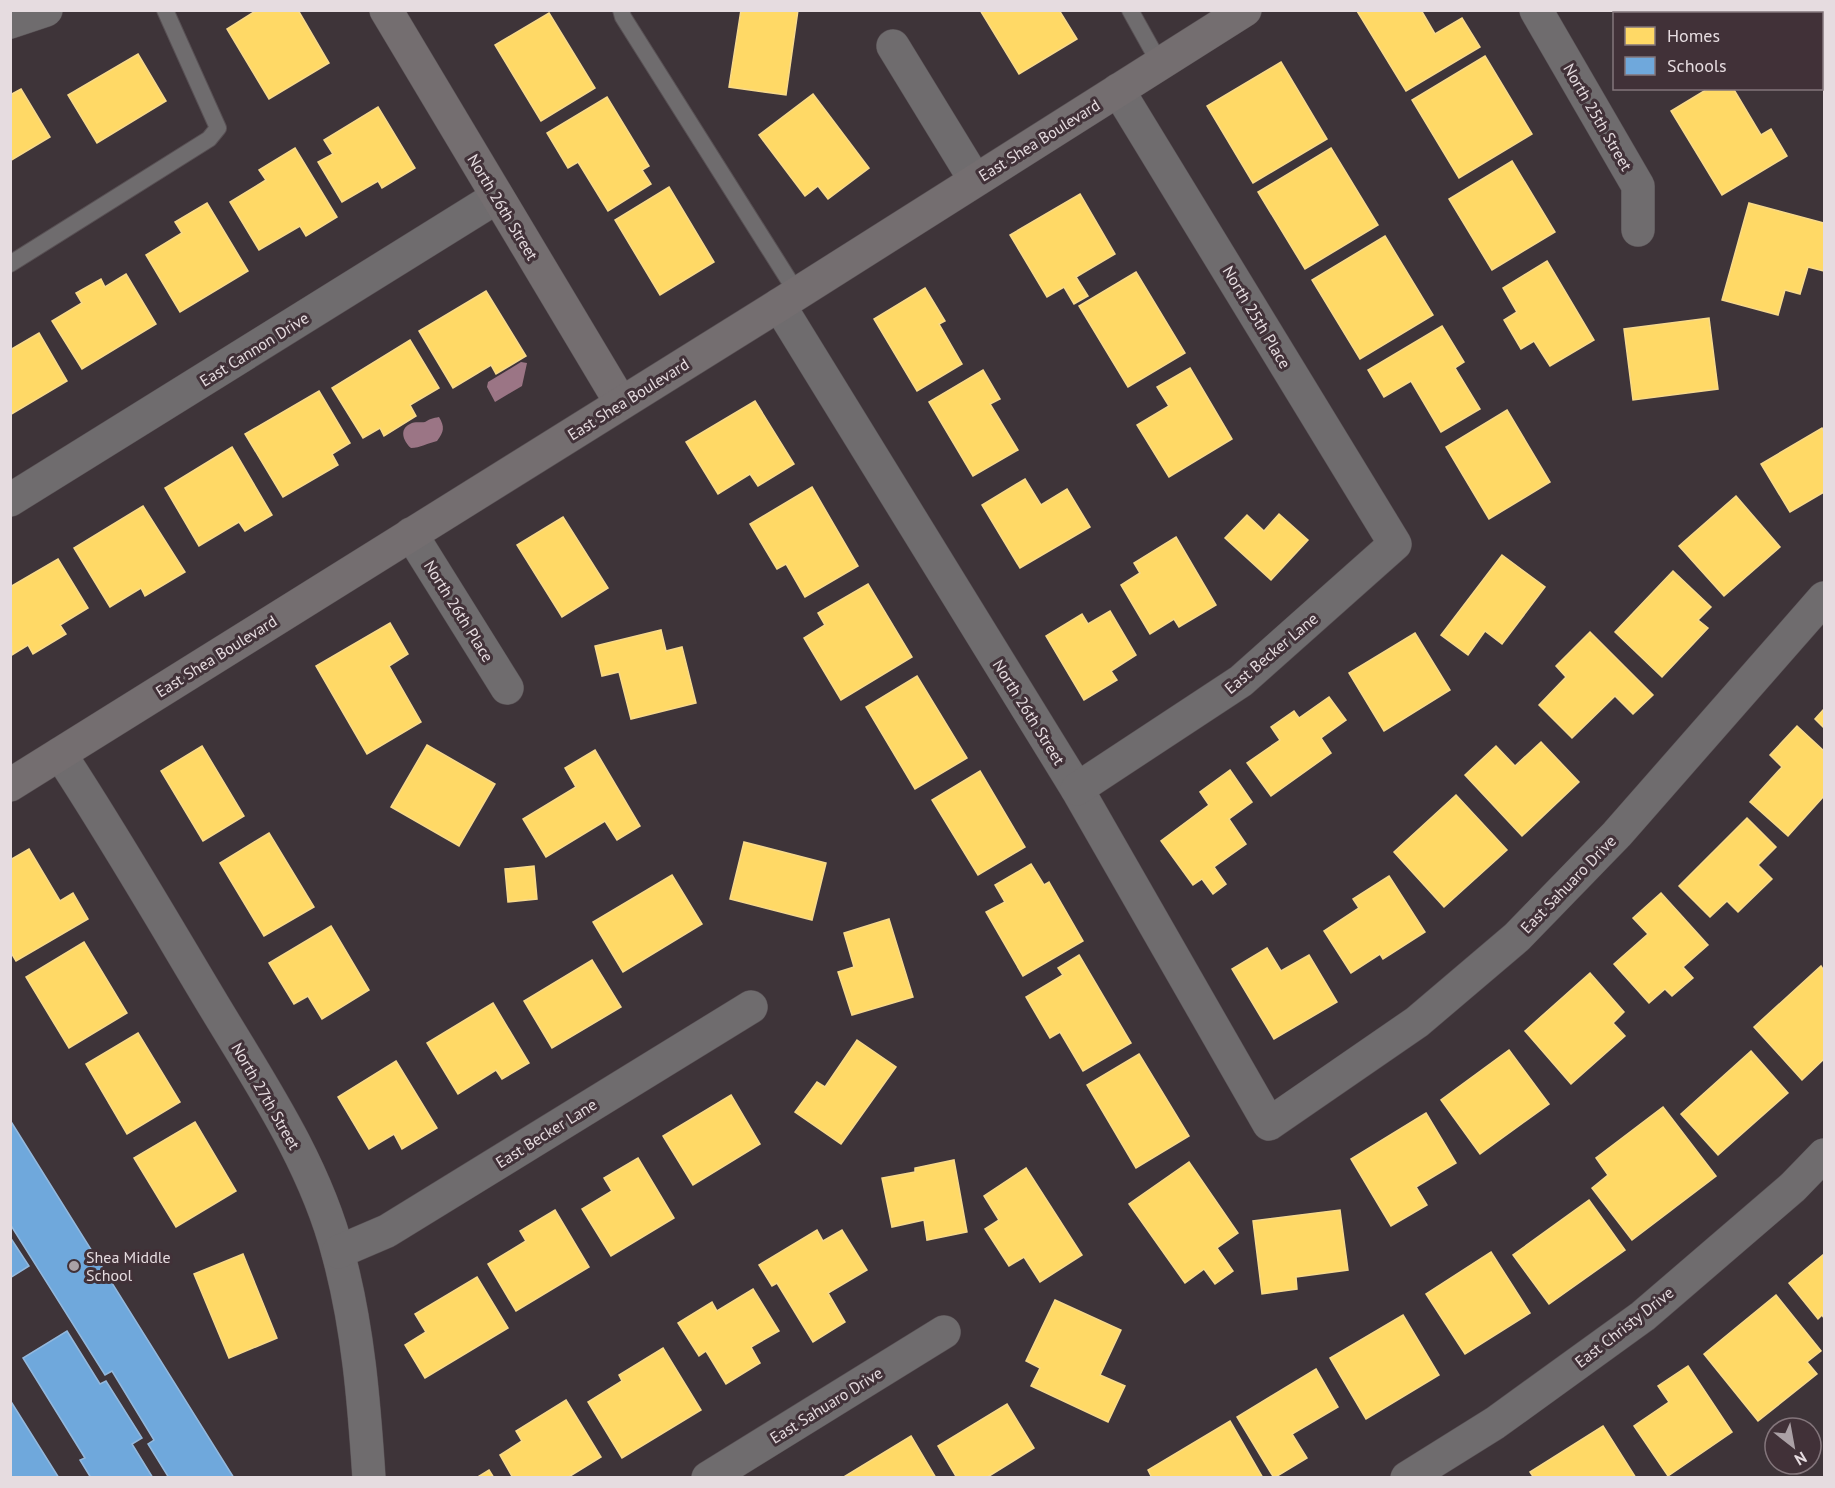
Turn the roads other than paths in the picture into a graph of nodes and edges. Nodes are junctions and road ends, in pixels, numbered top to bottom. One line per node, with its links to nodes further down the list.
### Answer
1 (46, 10): 8 (street)
2 (165, 10): 15 (lane)
3 (386, 10): 13 (street, North 26th Street)
4 (621, 10): 16 (lane)
5 (1130, 10): 10 (lane)
6 (1245, 10): 10 (street, East Shea Boulevard)
7 (1536, 10): 14 (street, North 25th Street)
8 (10, 22)
9 (892, 46): 12 (street)
10 (1160, 64): 11 (street, East Shea Boulevard)
11 (1118, 90): 12 (street, East Shea Boulevard); 20 (street, North 25th Place)
12 (975, 180): 16 (street, East Shea Boulevard)
13 (497, 197): 17 (street, North 26th Street); 18 (street, East Cannon Drive)
14 (1638, 230)
15 (10, 264)
16 (788, 299): 17 (street, East Shea Boulevard); 25 (street, North 26th Street)
17 (621, 403): 19 (street, East Shea Boulevard)
18 (10, 501)
19 (411, 534): 22 (street, North 26th Place); 23 (street, East Shea Boulevard)
20 (1395, 544): 25 (street, East Becker Lane)
21 (1824, 598): 27 (street, East Sahuaro Drive)
22 (507, 688)
23 (60, 754): 24 (street, East Shea Boulevard); 29 (street, North 27th Street)
24 (10, 785)
25 (1077, 789): 27 (street, North 26th Street)
26 (751, 1007): 29 (street, East Becker Lane)
27 (1269, 1124)
28 (1824, 1155): 33 (street, East Christy Drive)
29 (338, 1252): 31 (street, North 27th Street)
30 (944, 1332): 32 (street, East Sahuaro Drive)
31 (369, 1478)
32 (708, 1478)
33 (1407, 1478)

